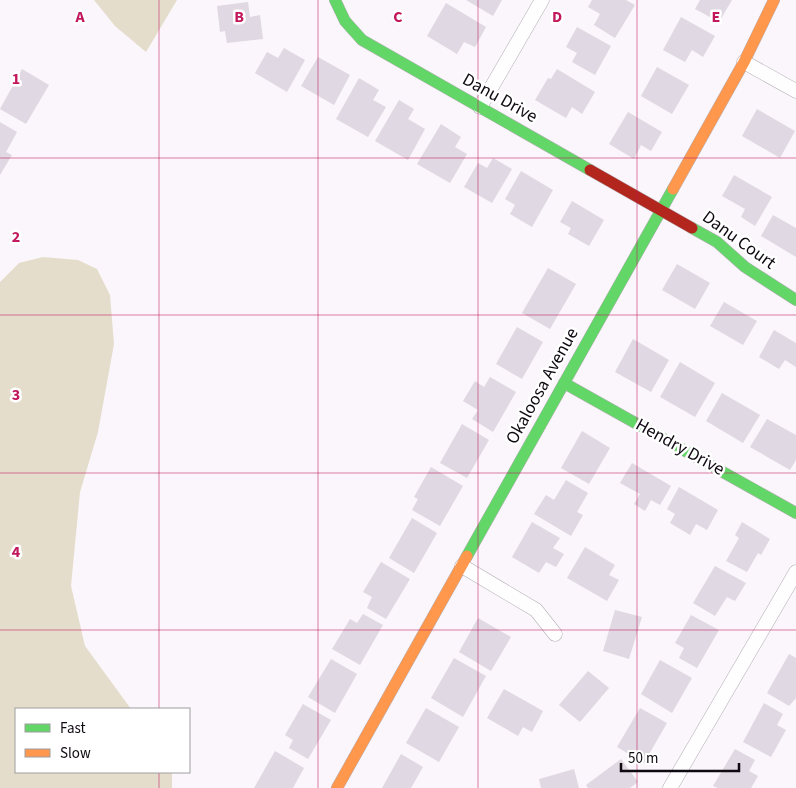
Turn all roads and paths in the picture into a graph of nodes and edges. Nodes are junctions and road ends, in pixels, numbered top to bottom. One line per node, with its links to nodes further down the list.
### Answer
1 (542, 0): 6 (street)
2 (774, 0): 4 (street, Okaloosa Avenue)
3 (335, 1): 6 (street, Danu Drive)
4 (744, 62): 5 (street); 7 (street, Okaloosa Avenue)
5 (796, 91)
6 (480, 107): 7 (street, Danu Drive)
7 (662, 209): 8 (street, Danu Court); 9 (street, Okaloosa Avenue)
8 (796, 300)
9 (564, 383): 10 (street, Hendry Drive); 11 (street, Okaloosa Avenue)
10 (796, 514)
11 (462, 566): 13 (street); 14 (street, Okaloosa Avenue)
12 (796, 572): 15 (street)
13 (555, 634)
14 (337, 788)
15 (670, 788)

